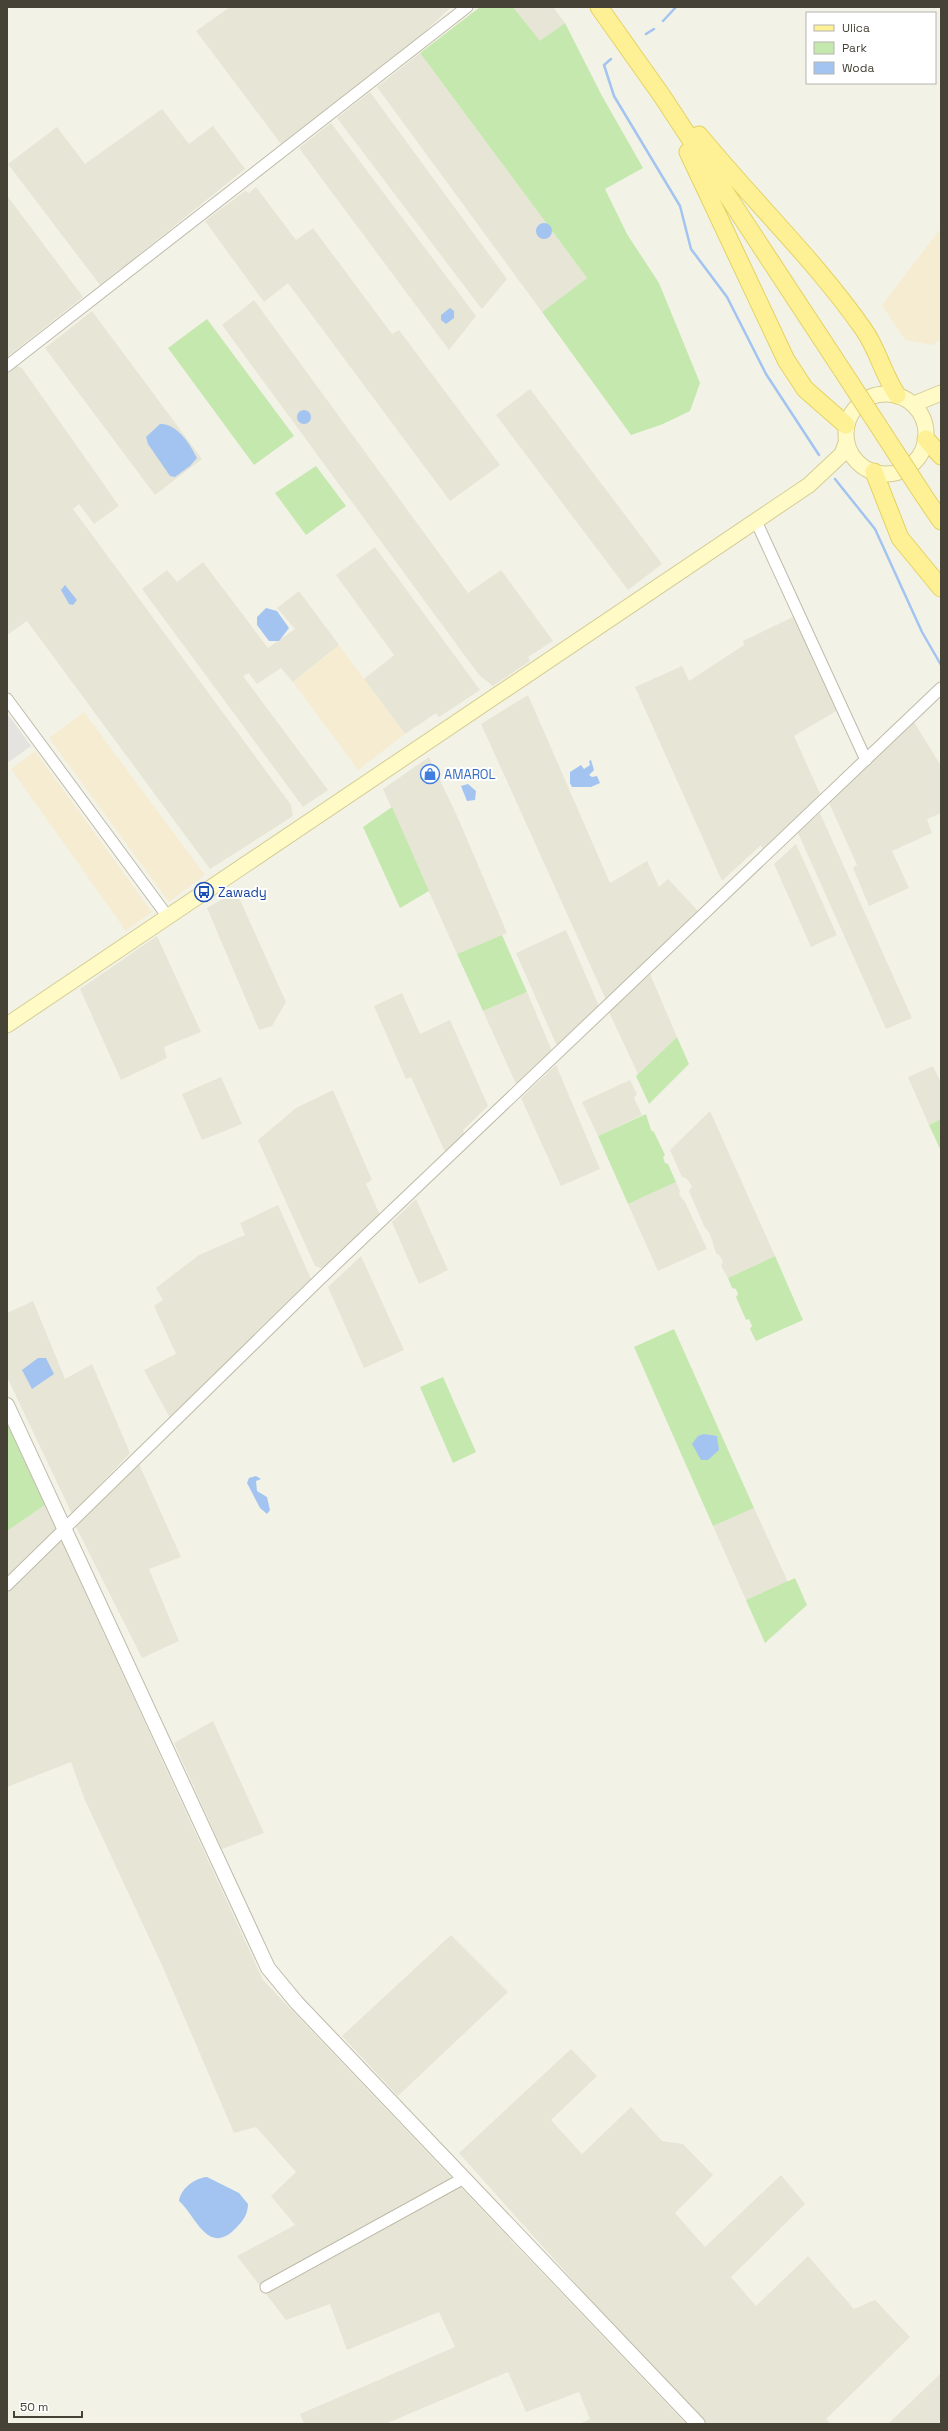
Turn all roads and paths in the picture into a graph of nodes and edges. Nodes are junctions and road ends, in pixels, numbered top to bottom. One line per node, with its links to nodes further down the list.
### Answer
1 (467, 7): 4 (street)
2 (599, 7): 3 (main road)
3 (662, 96): 6 (main road); 10 (main road); 17 (main road, bridge)
4 (7, 366)
5 (941, 393): 8 (main road)
6 (896, 395): 8 (main road); 10 (main road)
7 (941, 401): 9 (main road)
8 (914, 404): 9 (main road)
9 (924, 420): 11 (main road)
10 (846, 425): 12 (main road)
11 (926, 439): 13 (main road); 14 (main road)
12 (846, 443): 14 (main road); 15 (main road)
13 (941, 456)
14 (868, 469): 15 (main road); 18 (main road)
15 (809, 485): 16 (main road)
16 (756, 521): 21 (street); 22 (main road)
17 (941, 521)
18 (941, 588)
19 (941, 688): 21 (street)
20 (7, 699): 22 (street)
21 (866, 760): 25 (street)
22 (168, 917): 23 (main road)
23 (7, 1025)
24 (7, 1405): 25 (street)
25 (63, 1530): 26 (street); 27 (street)
26 (7, 1585)
27 (464, 2178): 28 (street); 29 (street)
28 (266, 2287)
29 (698, 2424)

